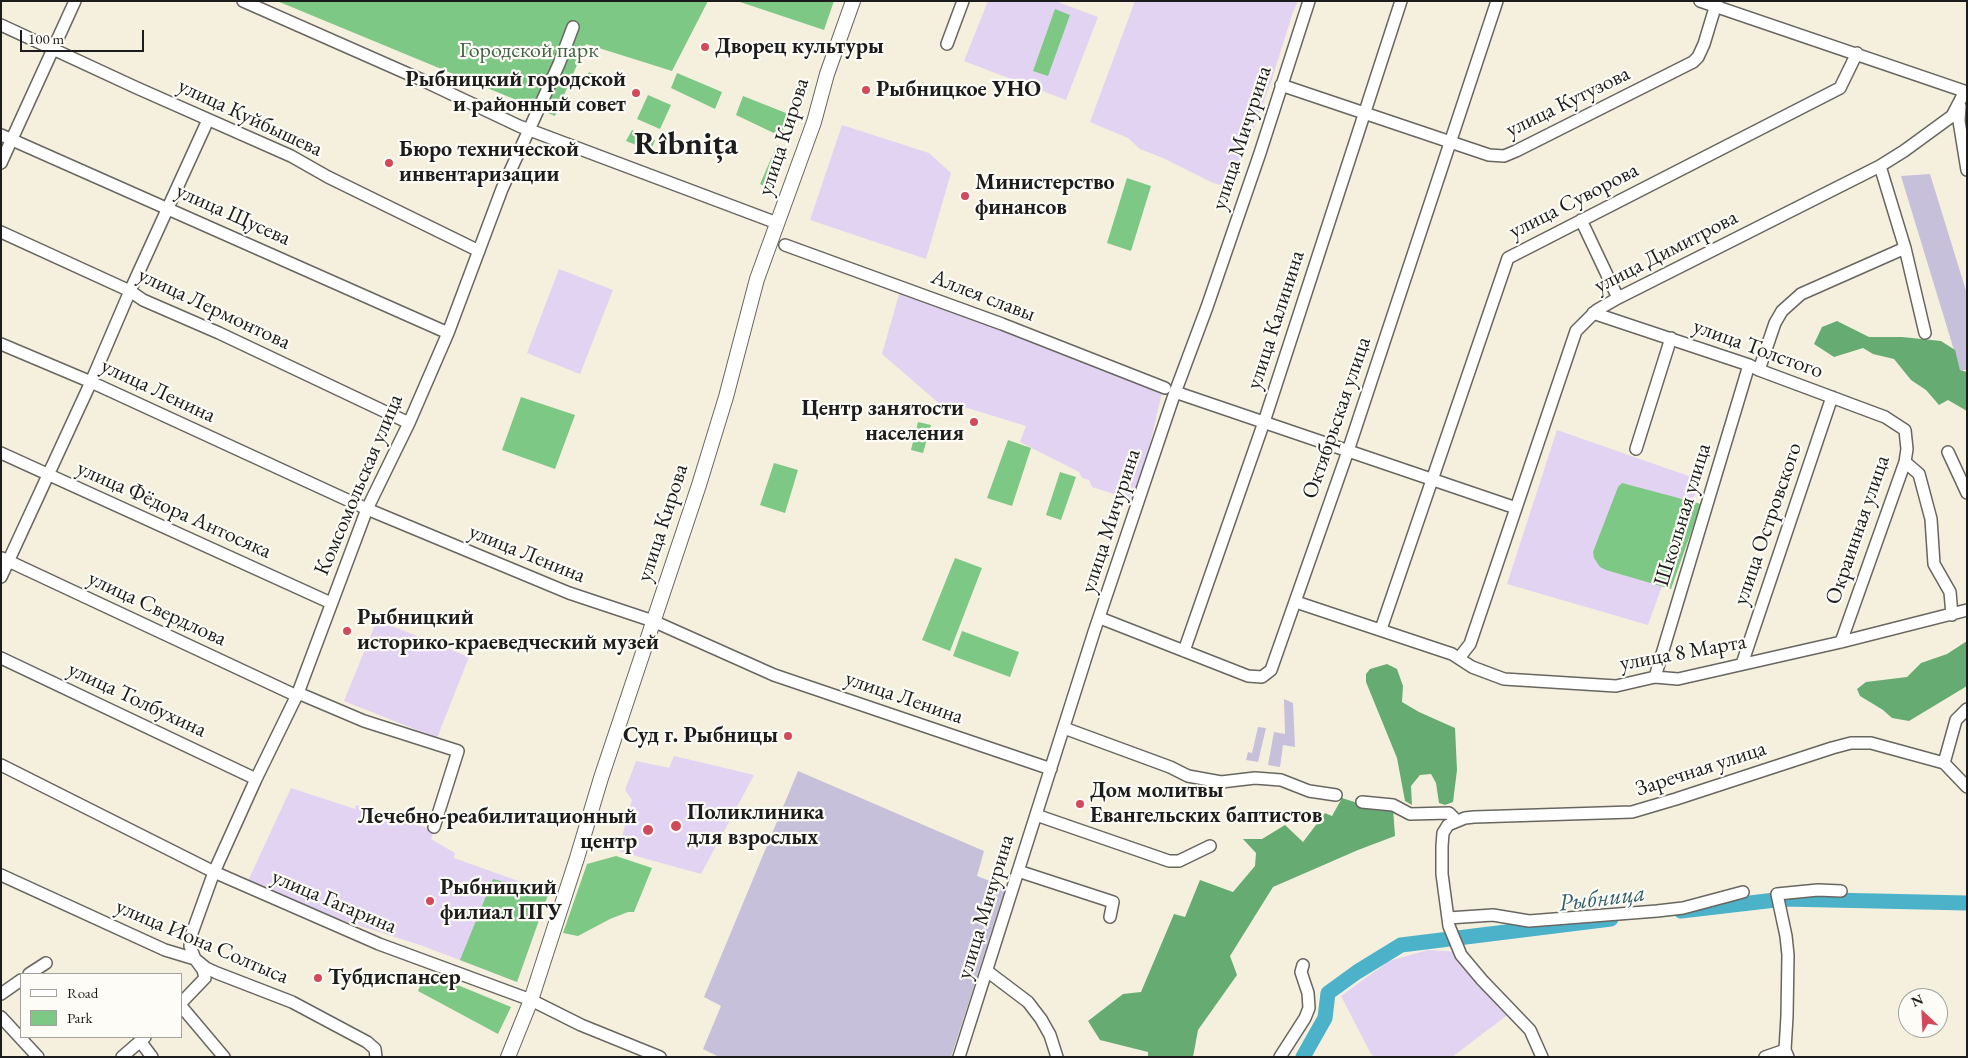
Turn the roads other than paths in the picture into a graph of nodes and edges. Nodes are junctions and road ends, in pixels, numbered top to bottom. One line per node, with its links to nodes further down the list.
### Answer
1 (75, 1): 13 (street)
2 (243, 1): 19 (street)
3 (853, 1): 27 (main road, улица Кирова)
4 (963, 1): 12 (street)
5 (1309, 1): 15 (street, улица Мичурина)
6 (1402, 1): 17 (street, улица Калинина)
7 (1497, 1): 21 (street, Октябрьская улица)
8 (1700, 1): 9 (street)
9 (1716, 4): 14 (street); 21 (street, улица Кутузова)
10 (1, 25): 13 (street, улица Куйбышева)
11 (573, 27): 19 (street, Комсомольская улица)
12 (947, 44)
13 (53, 50): 18 (street, улица Куйбышева); 20 (street)
14 (1857, 54): 16 (street); 26 (street, улица Суворова)
15 (1281, 85): 17 (street, улица Кутузова); 41 (street, улица Мичурина)
16 (1966, 90): 23 (street, улица Димитрова); 24 (street)
17 (1366, 112): 21 (street, улица Кутузова); 43 (street, улица Калинина)
18 (208, 120): 25 (street); 31 (street, улица Куйбышева)
19 (528, 130): 27 (street); 31 (street, Комсомольская улица)
20 (6, 137): 22 (street); 25 (street, улица Щусева)
21 (1450, 142): 47 (street, Октябрьская улица)
22 (1, 163)
23 (1880, 166): 30 (street); 33 (street, улица Димитрова)
24 (1967, 170)
25 (168, 208): 32 (street); 35 (street, улица Щусева)
26 (1581, 220): 33 (street); 52 (street, улица Суворова)
27 (777, 223): 63 (main road, улица Кирова)
28 (1, 232): 32 (street, улица Лермонтова)
29 (786, 244): 41 (street, Аллея славы)
30 (1905, 248): 36 (street); 39 (street, Школьная улица)
31 (479, 251): 35 (street, Комсомольская улица)
32 (130, 291): 40 (street); 44 (street, улица Лермонтова)
33 (1618, 298): 34 (street, улица Димитрова)
34 (1593, 313): 37 (street, улица Толстого); 54 (street, улица Димитрова)
35 (448, 333): 44 (street, Комсомольская улица)
36 (1925, 333)
37 (1671, 338): 39 (street, улица Толстого); 46 (street)
38 (1, 344): 40 (street, улица Ленина)
39 (1754, 368): 42 (street, улица Толстого); 70 (street, Школьная улица)
40 (91, 382): 51 (street); 55 (street, улица Ленина)
41 (1170, 390): 43 (street, Аллея славы); 62 (street, улица Мичурина)
42 (1832, 397): 45 (street, улица Толстого); 69 (street, улица Островского)
43 (1264, 422): 47 (street, Аллея славы); 66 (street, улица Калинина)
44 (408, 423): 55 (street, Комсомольская улица)
45 (1905, 430): 50 (street, Окраинная улица)
46 (1636, 449)
47 (1348, 451): 52 (street, Аллея славы); 59 (street, Октябрьская улица)
48 (1948, 452): 53 (street)
49 (1, 453): 51 (street, улица Фёдора Антосяка)
50 (1905, 462): 61 (street); 65 (street, Окраинная улица)
51 (47, 474): 56 (street); 58 (street, улица Фёдора Антосяка)
52 (1432, 479): 54 (street, Аллея славы); 64 (street, улица Суворова)
53 (1967, 493)
54 (1516, 508): 68 (street, улица Димитрова)
55 (367, 509): 58 (street, Комсомольская улица); 63 (street, улица Ленина)
56 (5, 559): 57 (street); 71 (street, улица Свердлова)
57 (1, 577)
58 (331, 602): 71 (street, Комсомольская улица)
59 (1296, 602): 64 (street, улица 8 Марта); 66 (street, Октябрьская улица)
60 (1967, 610): 61 (street, улица 8 Марта)
61 (1952, 614): 65 (street, улица 8 Марта)
62 (1100, 618): 66 (street, Октябрьская улица); 73 (street, улица Мичурина)
63 (653, 620): 76 (street, улица Ленина); 101 (main road, улица Кирова)
64 (1381, 629): 68 (street, улица 8 Марта)
65 (1841, 642): 69 (street, улица 8 Марта)
66 (1184, 651)
67 (1, 658): 77 (street, улица Толбухина)
68 (1459, 658): 70 (street, улица 8 Марта)
69 (1742, 664): 70 (street, улица 8 Марта)
70 (1656, 677)
71 (297, 694): 77 (street, Комсомольская улица); 83 (street, улица Свердлова)
72 (1967, 709): 74 (street)
73 (1064, 728): 76 (street, улица Мичурина); 79 (street)
74 (1944, 763): 78 (street); 82 (street, Заречная улица)
75 (1, 765): 86 (street, улица Гагарина)
76 (1051, 770): 81 (street, улица Мичурина)
77 (256, 779): 86 (street, Комсомольская улица)
78 (1967, 787)
79 (1336, 795)
80 (1362, 802): 82 (street)
81 (1036, 815): 84 (street); 85 (street, улица Мичурина)
82 (1461, 819): 91 (street)
83 (434, 827)
84 (1210, 846)
85 (1018, 871): 90 (street); 95 (street, улица Мичурина)
86 (214, 872): 92 (street, Комсомольская улица); 101 (street, улица Гагарина)
87 (1, 876): 92 (street, улица Иона Солтыса)
88 (1840, 891): 108 (street)
89 (1743, 892): 91 (street)
90 (1110, 917)
91 (1448, 922): 119 (street)
92 (195, 959): 97 (street, улица Иона Солтыса); 98 (street, Комсомольская улица)
93 (46, 963): 96 (street)
94 (1303, 965): 118 (street)
95 (987, 971): 116 (street, улица Мичурина); 117 (street)
96 (31, 973)
97 (217, 973): 98 (street); 113 (street, улица Иона Солтыса)
98 (205, 978): 102 (street)
99 (20, 981): 100 (street)
100 (1, 994)
101 (531, 1000): 114 (main road, улица Кирова); 115 (street, улица Гагарина)
102 (182, 1001)
103 (182, 1007): 112 (street)
104 (1, 1016): 105 (street)
105 (20, 1037)
106 (21, 1038): 109 (street)
107 (142, 1039): 110 (street); 111 (street)
108 (1786, 1053): 120 (street)
109 (38, 1057)
110 (122, 1057)
111 (152, 1057)
112 (224, 1057)
113 (376, 1057)
114 (508, 1057)
115 (660, 1057)
116 (959, 1057)
117 (1057, 1057)
118 (1280, 1057)
119 (1542, 1057)
120 (1765, 1057)

